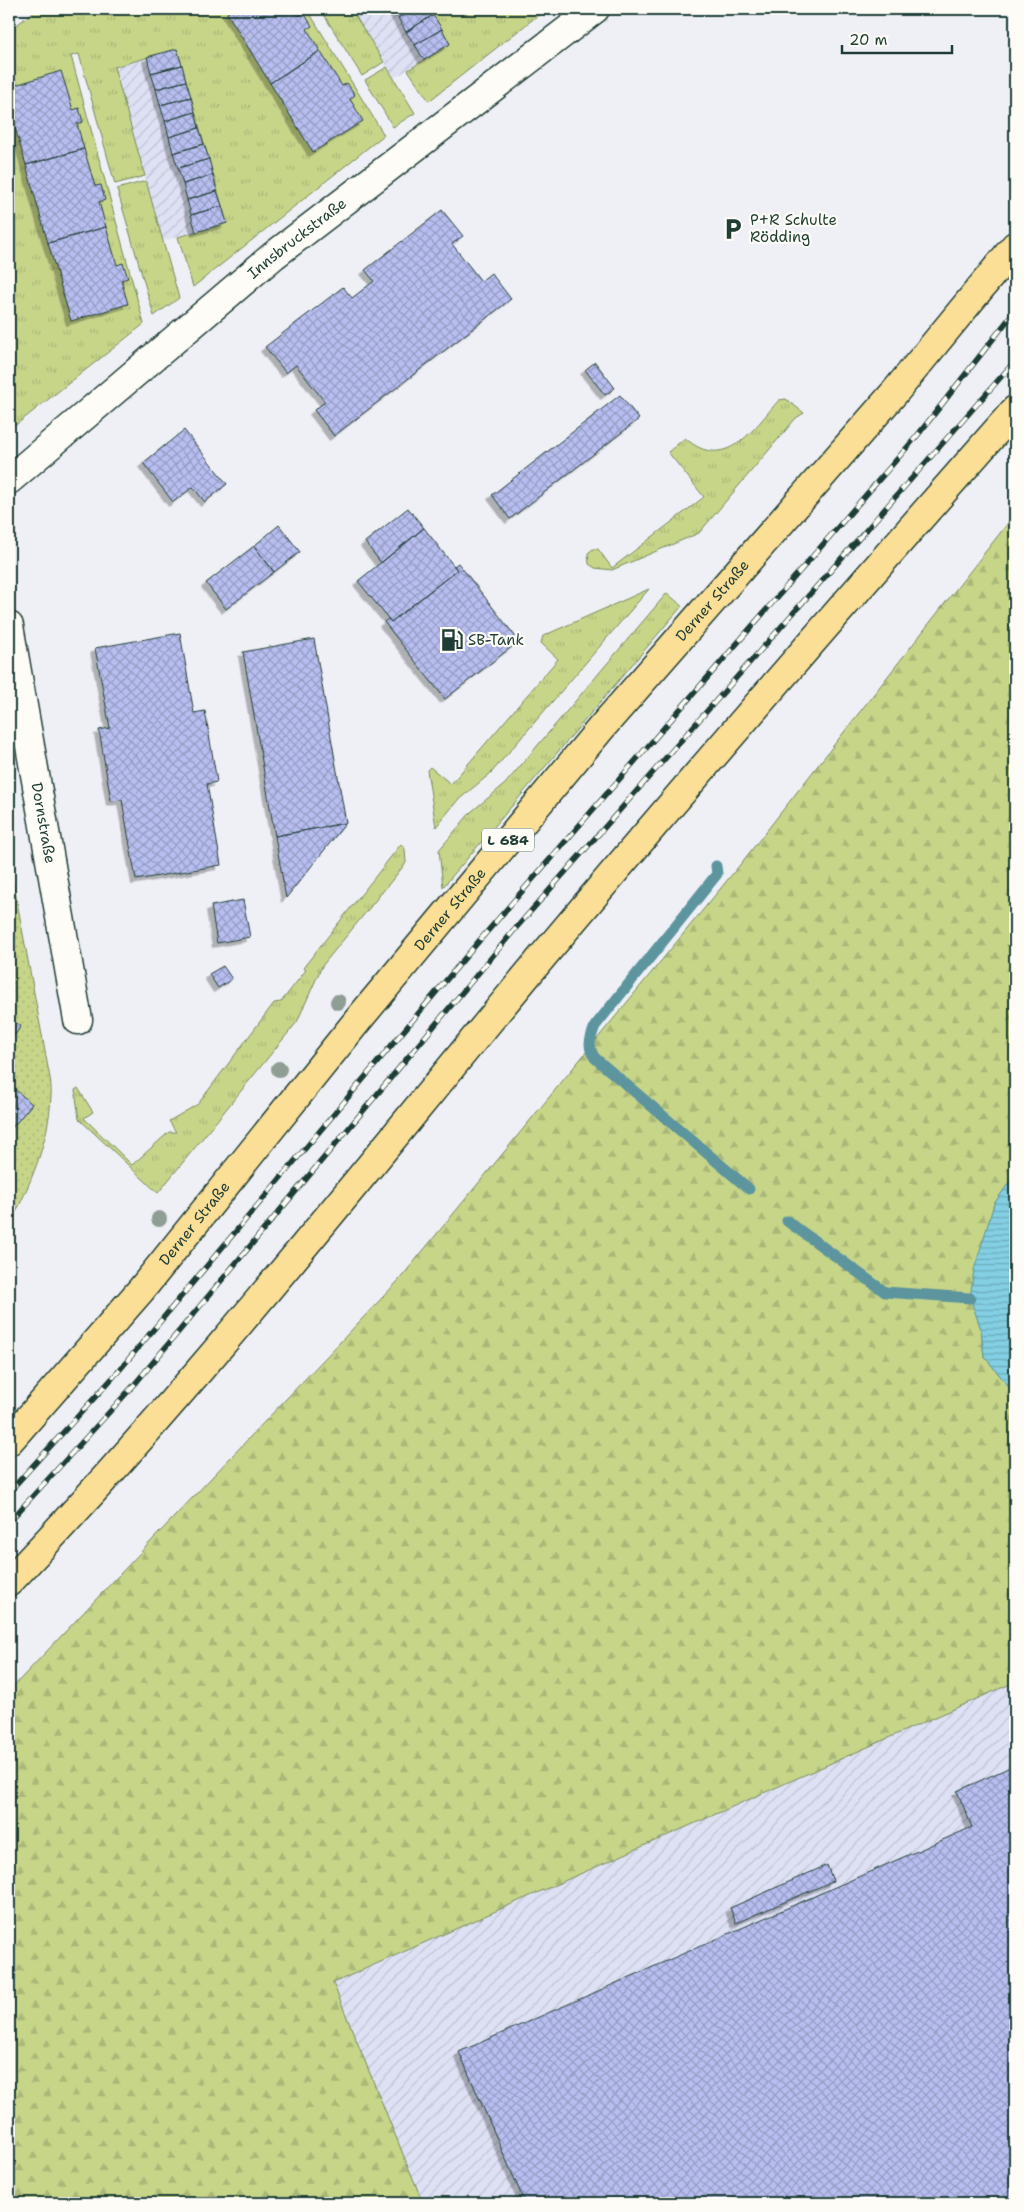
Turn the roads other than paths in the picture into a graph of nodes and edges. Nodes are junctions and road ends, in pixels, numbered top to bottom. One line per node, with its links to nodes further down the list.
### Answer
1 (595, 9): 4 (street, Innsbruckstraße)
2 (1015, 246): 7 (main road, Derner Straße / L 684)
3 (1015, 410): 8 (main road)
4 (9, 480)
5 (9, 626): 6 (street, Dornstraße)
6 (78, 1020)
7 (9, 1441)
8 (9, 1582)

